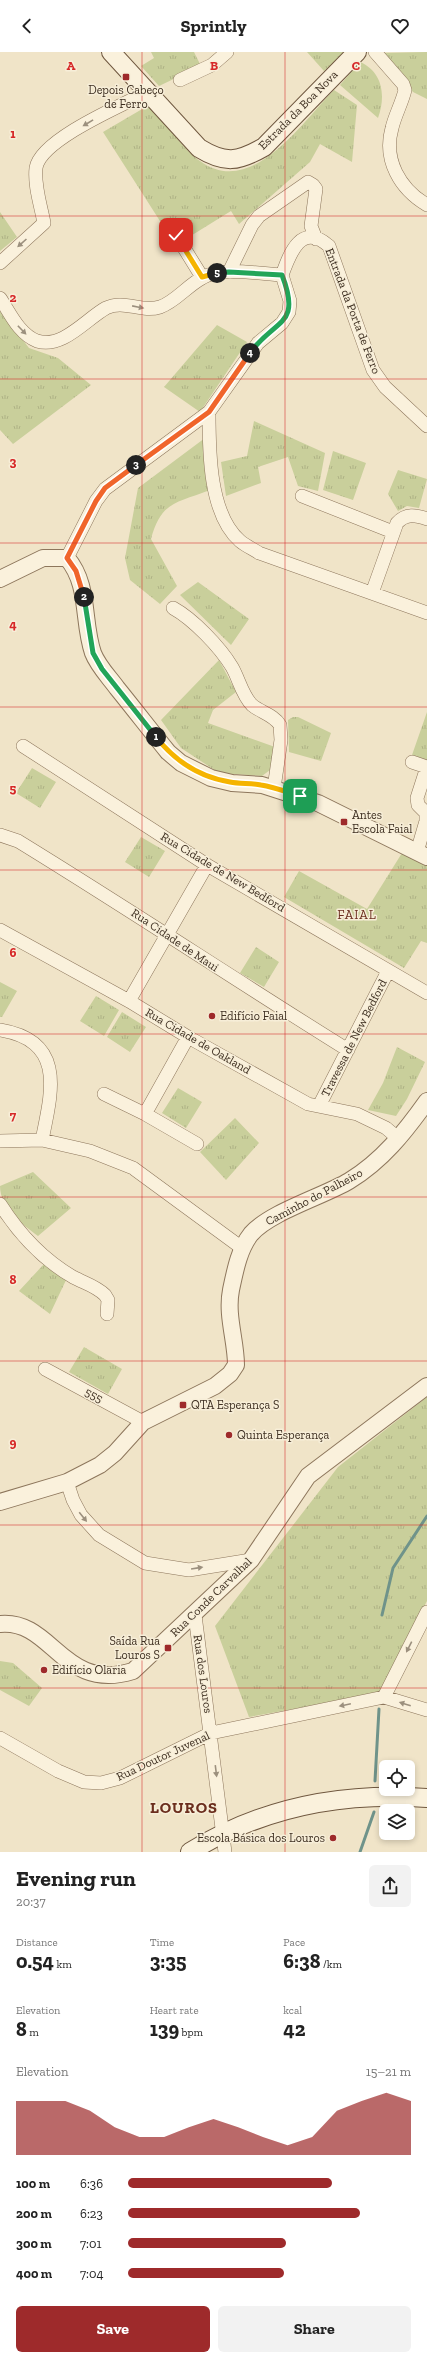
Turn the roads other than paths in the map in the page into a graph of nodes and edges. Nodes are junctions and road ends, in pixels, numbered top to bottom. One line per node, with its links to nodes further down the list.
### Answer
1 (111, 52): 6 (main road, Estrada da Boa Nova)
2 (227, 52): 5 (street)
3 (357, 52): 6 (main road, Estrada da Boa Nova)
4 (375, 52): 7 (street)
5 (180, 80)
6 (148, 92): 10 (street, one-way to 10)
7 (427, 205)
8 (176, 235): 13 (street)
9 (316, 239): 11 (street); 12 (street, Entrada da Porta de Ferro); 16 (street, Entrada da Porta de Ferro)
10 (0, 263)
11 (229, 272): 12 (street); 13 (street)
12 (282, 275): 15 (street)
13 (202, 277): 14 (street, one-way to 13)
14 (0, 298)
15 (209, 412): 20 (street); 22 (street)
16 (427, 426)
17 (302, 496): 19 (street)
18 (427, 519): 19 (street)
19 (393, 532): 22 (street)
20 (67, 558): 21 (street); 28 (street)
21 (0, 579)
22 (372, 593): 24 (street)
23 (173, 608): 28 (street)
24 (427, 613)
25 (23, 746): 31 (street, Rua Cidade de New Bedford)
26 (412, 762): 27 (street)
27 (427, 767): 30 (street)
28 (274, 788): 30 (street)
29 (0, 835): 33 (street, Rua Cidade de Maui)
30 (422, 855)
31 (207, 865): 33 (street); 34 (street, Rua Cidade de New Bedford)
32 (0, 930): 36 (street, Rua Cidade de Oakland)
33 (166, 934): 36 (street); 39 (street, Rua Cidade de Maui)
34 (388, 971): 35 (street, Rua Cidade de New Bedford); 39 (street, Travessa de New Bedford)
35 (427, 993)
36 (129, 1001): 38 (street, Rua Cidade de Oakland)
37 (0, 1030): 45 (street)
38 (188, 1037): 42 (street, Rua Cidade de Oakland); 43 (street)
39 (348, 1050): 42 (street, Travessa de New Bedford)
40 (104, 1094): 43 (street)
41 (427, 1101): 44 (street, Caminho do Palheiro)
42 (319, 1106): 44 (street, Rua Cidade de Oakland)
43 (145, 1114): 47 (street)
44 (399, 1139): 49 (street, Caminho do Palheiro)
45 (42, 1140): 46 (street); 49 (street)
46 (0, 1141)
47 (197, 1144)
48 (0, 1204): 50 (street)
49 (242, 1248): 53 (street, Caminho do Palheiro)
50 (107, 1314)
51 (45, 1369): 53 (street, 555)
52 (427, 1386): 56 (street, Rua Conde Carvalhal)
53 (143, 1422): 54 (street, Caminho do Palheiro)
54 (67, 1482): 55 (street, Caminho do Palheiro); 56 (street, one-way to 56)
55 (0, 1502)
56 (251, 1560): 58 (street, Rua Conde Carvalhal)
57 (427, 1612): 60 (street, one-way to 60)
58 (194, 1615): 59 (street, Rua Conde Carvalhal); 62 (street, Rua dos Louros)
59 (0, 1624)
60 (384, 1697): 61 (street, Rua Doutor Juvenal, one-way to 60); 62 (street, Rua Doutor Juvenal, one-way to 62)
61 (427, 1710)
62 (211, 1733): 63 (street, Rua Doutor Juvenal); 65 (street, Rua dos Louros, one-way to 65)
63 (0, 1738)
64 (427, 1798): 65 (main road)
65 (223, 1833): 66 (main road); 67 (street, Rua dos Louros)
66 (190, 1852)
67 (225, 1852)

